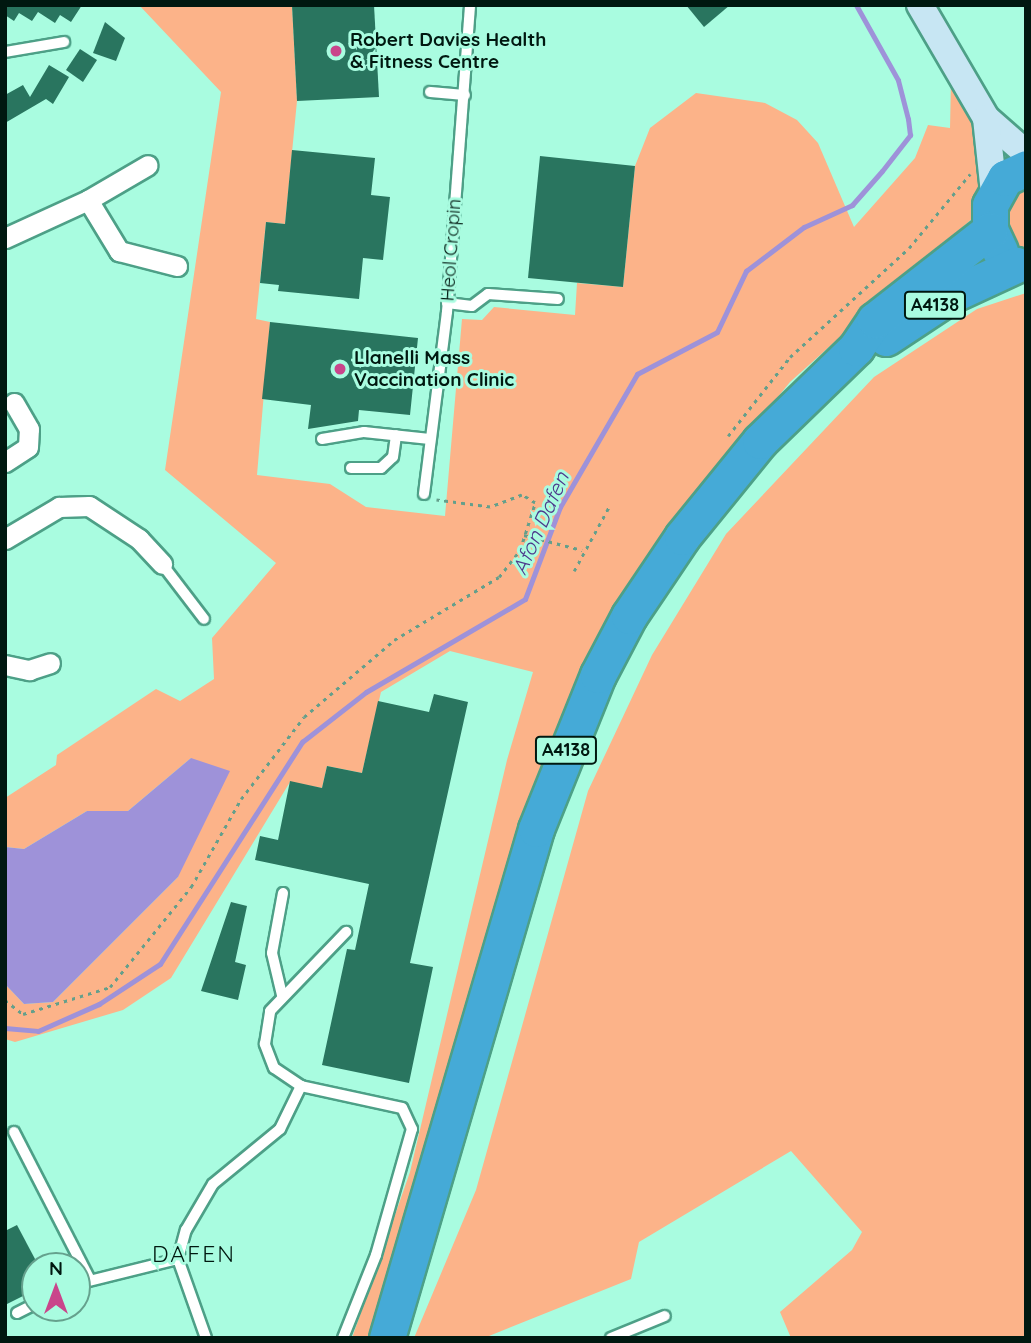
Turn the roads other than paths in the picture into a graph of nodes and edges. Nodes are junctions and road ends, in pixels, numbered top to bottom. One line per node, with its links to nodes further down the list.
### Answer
1 (470, 5): 6 (lane, Heol Cropin)
2 (920, 5): 7 (main road)
3 (64, 42): 4 (lane)
4 (5, 52)
5 (430, 92): 6 (lane)
6 (465, 95): 18 (lane, Heol Cropin)
7 (987, 131): 8 (main road); 11 (main road)
8 (1026, 153)
9 (148, 165): 12 (street)
10 (1026, 168): 11 (highway)
11 (994, 193): 13 (highway)
12 (88, 200): 14 (street); 15 (street)
13 (989, 230): 16 (highway); 19 (highway, A4138)
14 (5, 238)
15 (177, 266)
16 (1021, 266): 19 (highway, A4138)
17 (558, 299): 18 (lane)
18 (447, 303): 23 (lane, Heol Cropin)
19 (856, 348): 45 (highway, A4138)
20 (15, 403): 24 (street)
21 (396, 435): 22 (lane); 23 (lane); 25 (lane)
22 (322, 439)
23 (430, 439): 26 (lane, Heol Cropin)
24 (5, 462)
25 (351, 468)
26 (424, 494)
27 (5, 539): 28 (street)
28 (162, 564): 29 (lane)
29 (204, 619)
30 (50, 663): 31 (street)
31 (5, 665)
32 (283, 893): 34 (lane)
33 (346, 932): 34 (lane)
34 (282, 995): 35 (lane)
35 (301, 1086): 38 (lane); 44 (lane)
36 (14, 1132): 37 (lane)
37 (76, 1252)
38 (178, 1259): 39 (lane); 43 (lane)
39 (91, 1278)
40 (21, 1310): 41 (lane)
41 (17, 1312)
42 (665, 1316): 46 (lane)
43 (206, 1338)
44 (344, 1338)
45 (387, 1338)
46 (611, 1338)

